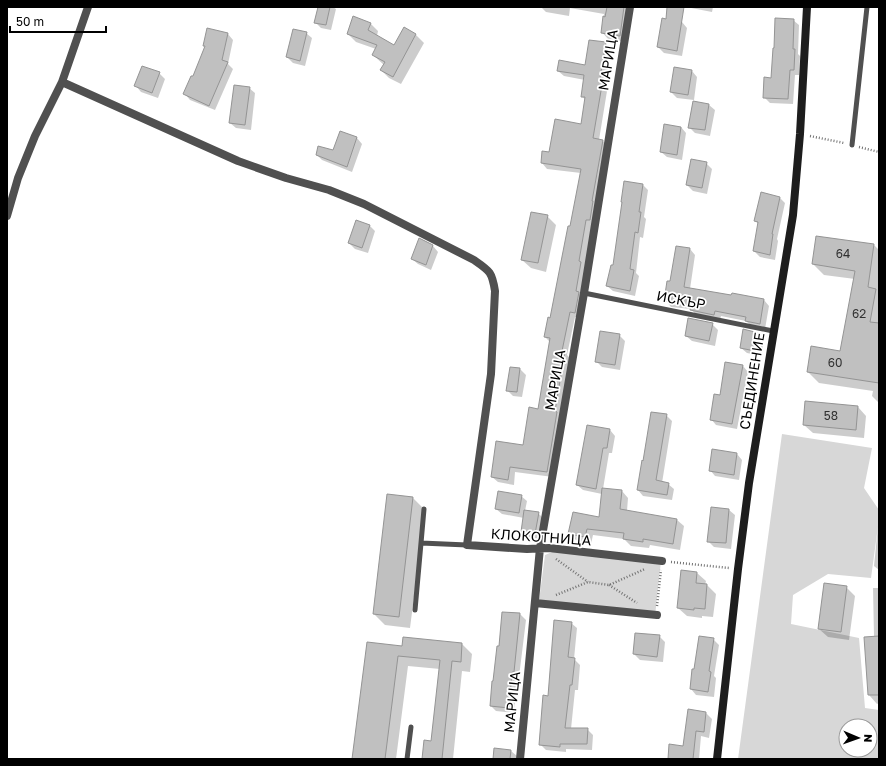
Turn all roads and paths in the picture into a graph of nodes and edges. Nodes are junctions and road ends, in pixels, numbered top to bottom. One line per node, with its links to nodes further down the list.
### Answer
1 (88, 7): 5 (street)
2 (630, 7): 10 (street, МАРИЦА)
3 (807, 7): 6 (street, СЪЕДИНЕНИЕ)
4 (867, 7): 7 (lane)
5 (62, 82): 9 (street); 14 (street)
6 (800, 134): 7 (path); 11 (street, СЪЕДИНЕНИЕ)
7 (852, 145): 8 (path)
8 (879, 152)
9 (7, 216)
10 (584, 294): 11 (lane, ИСКЪР); 15 (street, МАРИЦА)
11 (773, 331): 17 (street, СЪЕДИНЕНИЕ)
12 (424, 510): 13 (lane)
13 (421, 543): 14 (lane); 23 (lane)
14 (466, 545): 15 (street, КЛОКОТНИЦА)
15 (540, 548): 16 (street, КЛОКОТНИЦА); 18 (path); 21 (street, МАРИЦА)
16 (662, 562): 17 (path); 19 (path); 24 (path)
17 (738, 569): 28 (street, СЪЕДИНЕНИЕ)
18 (588, 582): 19 (path); 20 (path)
19 (609, 585): 22 (path)
20 (555, 595)
21 (535, 603): 24 (street); 27 (street, МАРИЦА)
22 (639, 604)
23 (415, 610)
24 (656, 615)
25 (411, 727): 26 (lane)
26 (408, 759)
27 (520, 759)
28 (716, 759)

